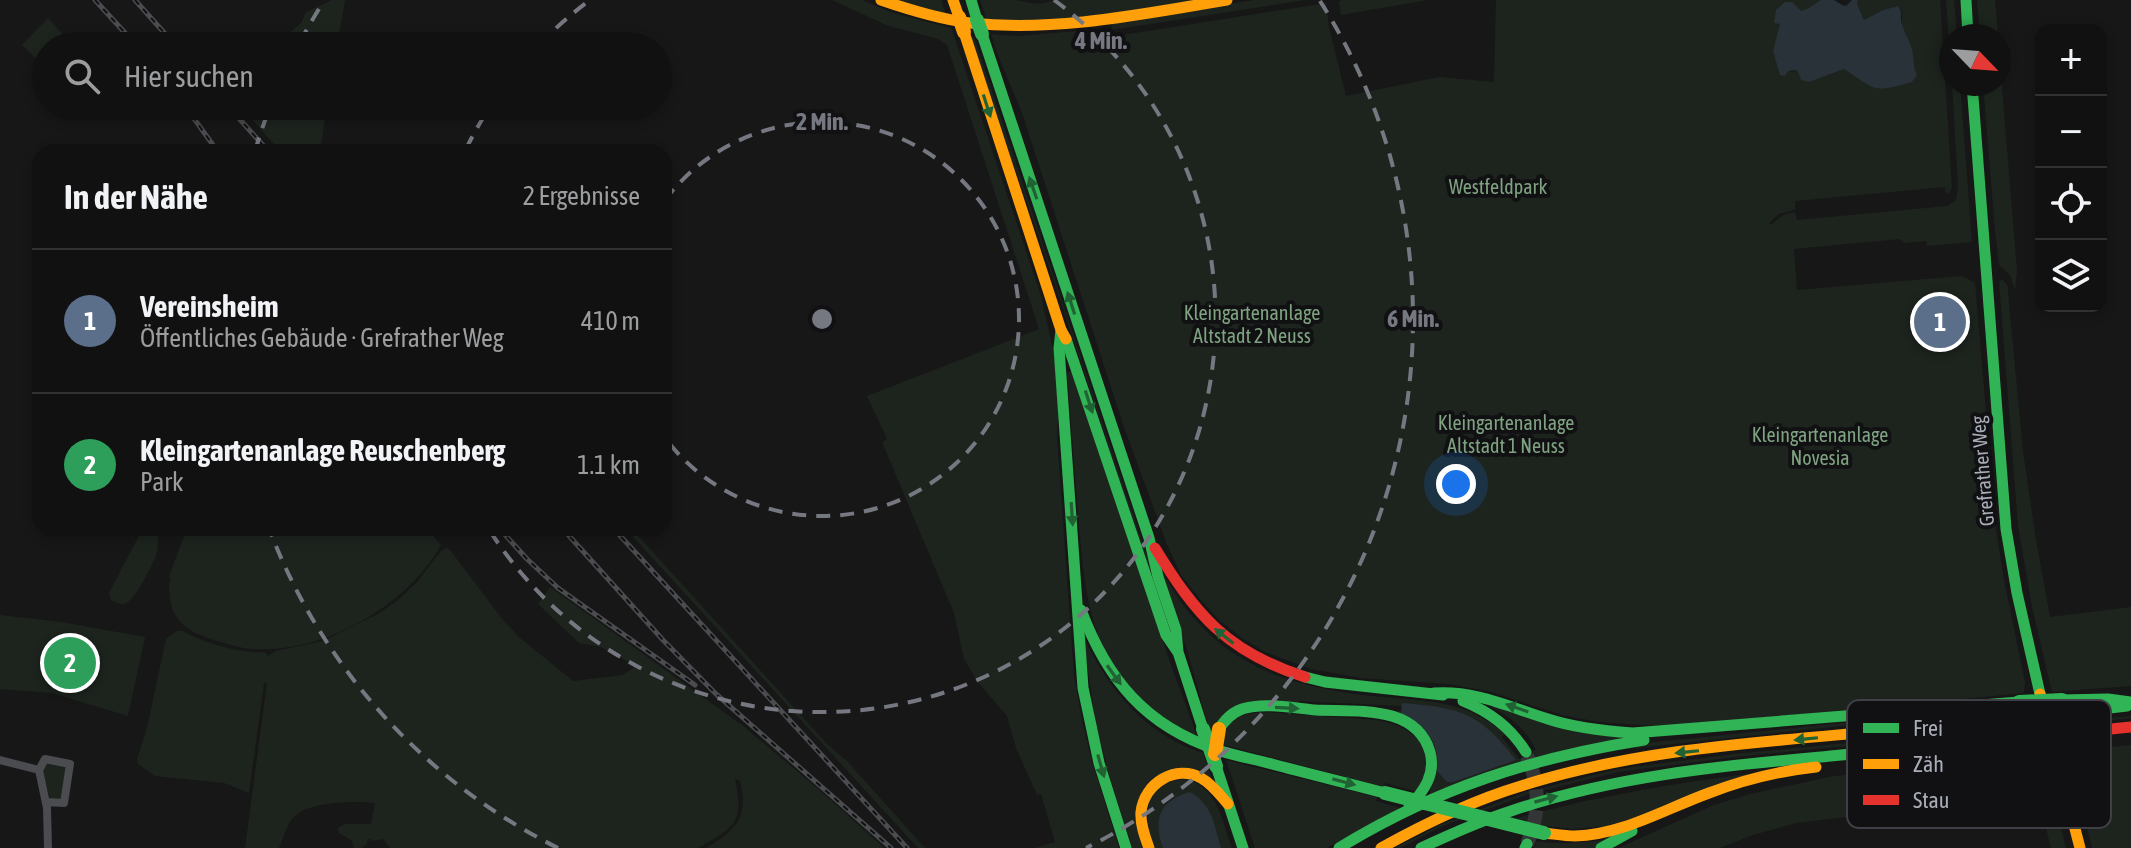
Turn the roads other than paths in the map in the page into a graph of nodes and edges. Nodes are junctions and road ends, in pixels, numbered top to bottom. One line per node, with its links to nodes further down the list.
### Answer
1 (881, 0): 4 (main road)
2 (953, 0): 8 (main road, one-way to 8, bridge)
3 (971, 0): 9 (main road, one-way to 3)
4 (1227, 0)
5 (1965, 1): 6 (main road)
6 (1967, 24)
7 (1973, 96): 13 (main road, Grefrather Weg)
8 (1061, 330): 10 (main road, one-way to 10); 11 (main road, one-way to 11)
9 (1149, 538): 11 (main road); 12 (main road, one-way to 9)
10 (1079, 606): 26 (main road, one-way to 26, bridge); 33 (main road, one-way to 33)
11 (1178, 652): 25 (main road, bridge)
12 (1434, 693): 17 (main road, one-way to 12); 21 (main road)
13 (2041, 700)
14 (2131, 704): 15 (main road)
15 (2111, 705)
16 (1847, 717): 17 (main road, bridge)
17 (1787, 722): 30 (main road)
18 (2131, 727): 19 (main road, bridge)
19 (2111, 729)
20 (1847, 735): 37 (main road, one-way to 37, bridge)
21 (1526, 752)
22 (1847, 755): 38 (main road, one-way to 22)
23 (0, 760): 27 (street)
24 (1847, 764): 26 (main road)
25 (1216, 766): 29 (main road); 30 (main road, one-way to 30, bridge)
26 (1804, 768): 39 (main road)
27 (39, 770): 28 (street); 28 (street)
28 (46, 802): 32 (street)
29 (1228, 804): 34 (main road); 35 (main road)
30 (1406, 811): 36 (main road)
31 (2075, 828): 40 (main road, Grefrather Weg)
32 (48, 848)
33 (1126, 848)
34 (1149, 848)
35 (1243, 848)
36 (1339, 848)
37 (1381, 848)
38 (1421, 848)
39 (1601, 848)
40 (2080, 848)

